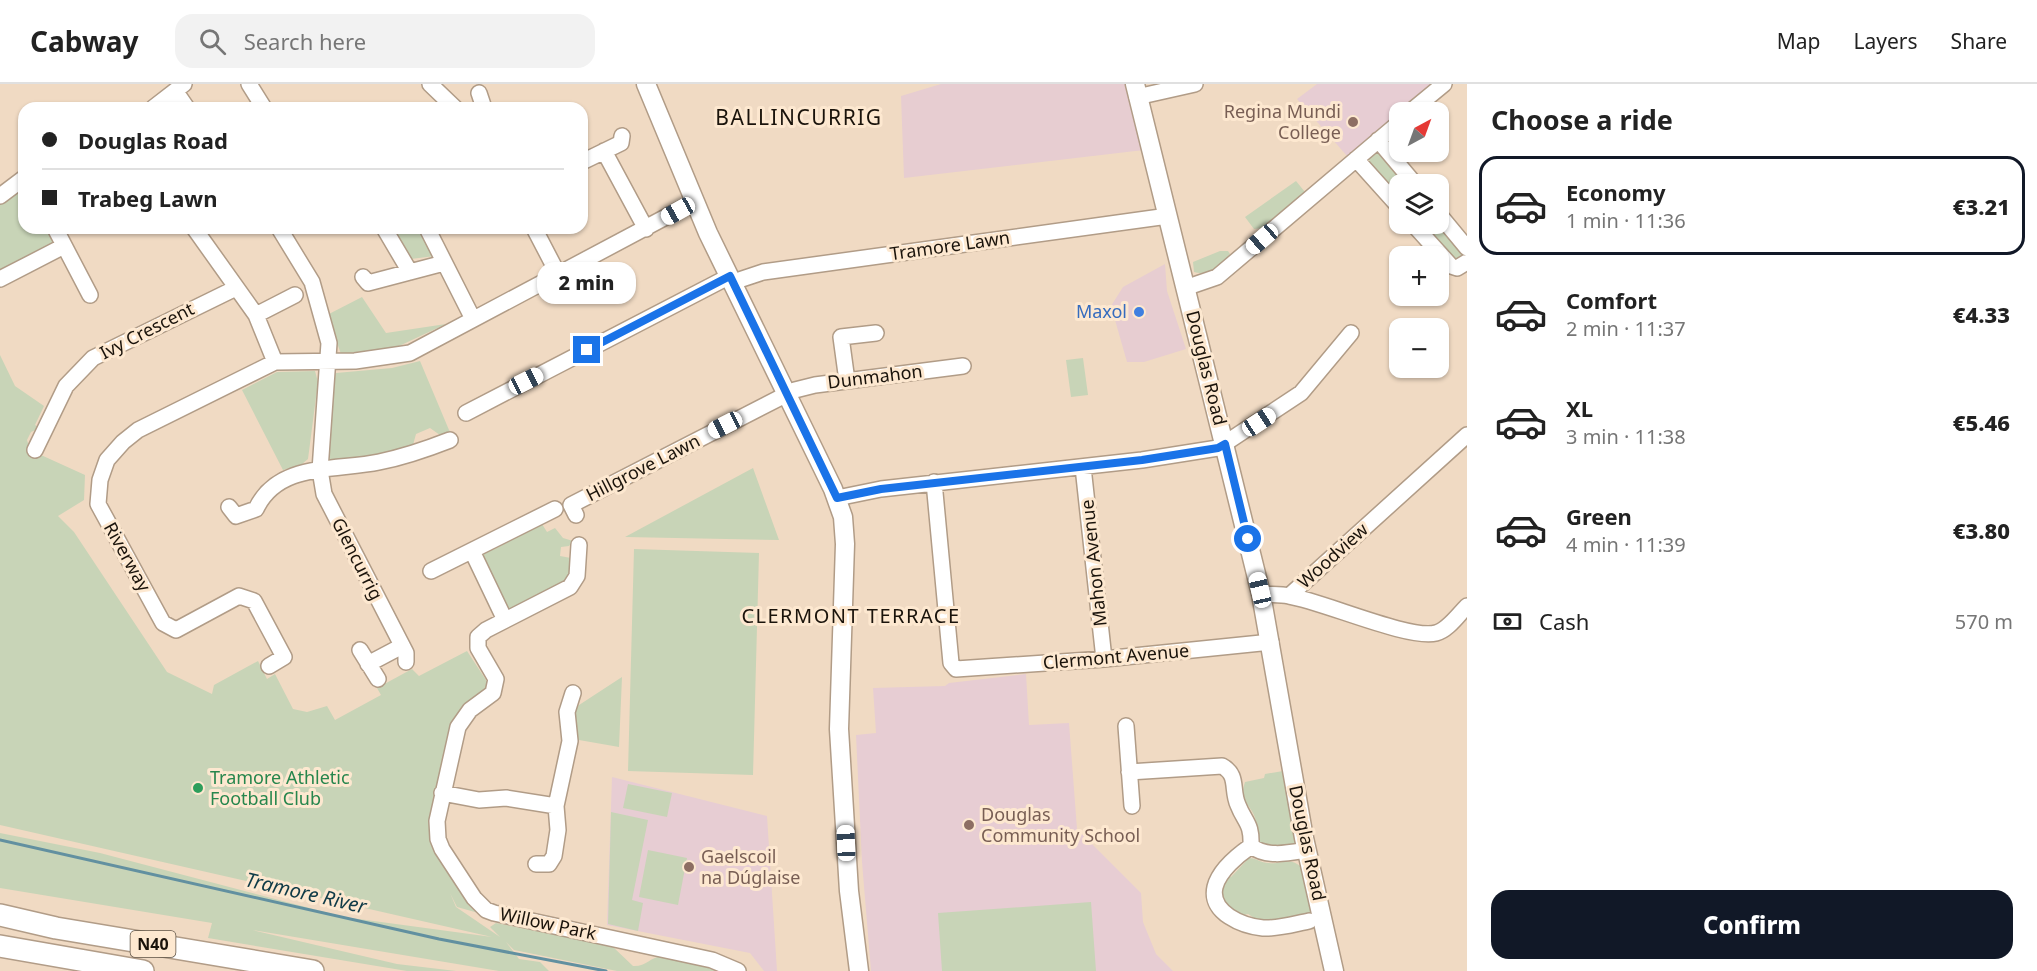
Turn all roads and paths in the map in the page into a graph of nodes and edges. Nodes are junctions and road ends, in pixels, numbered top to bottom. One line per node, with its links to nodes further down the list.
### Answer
1 (249, 84): 9 (street)
2 (430, 84): 10 (street)
3 (646, 84): 22 (main road)
4 (1195, 84): 7 (street)
5 (1444, 84): 11 (street)
6 (180, 88): 8 (street)
7 (1136, 91): 23 (main road, Douglas Road)
8 (161, 102)
9 (260, 102)
10 (448, 102)
11 (1422, 102)
12 (1389, 131): 14 (street)
13 (622, 136): 15 (street)
14 (1378, 140): 17 (street); 18 (street)
15 (604, 152): 16 (street); 25 (street)
16 (588, 159)
17 (1356, 159): 21 (street); 43 (street)
18 (1406, 174)
19 (18, 182): 20 (street)
20 (0, 196)
21 (1389, 196)
22 (694, 202): 25 (street); 41 (main road)
23 (1168, 216): 41 (street, Tramore Lawn); 43 (main road, Douglas Road)
24 (1449, 226): 34 (street)
25 (646, 229): 38 (street)
26 (58, 234): 33 (street)
27 (198, 234): 42 (street)
28 (283, 234): 50 (street, Glencurrig)
29 (388, 234): 37 (street)
30 (430, 234): 36 (street)
31 (537, 234): 38 (street)
32 (1422, 234): 35 (street)
33 (64, 246): 40 (street); 44 (street)
34 (1467, 248)
35 (1467, 262)
36 (444, 263): 37 (street); 47 (street)
37 (410, 272): 39 (street)
38 (559, 276): 47 (street)
39 (363, 277)
40 (0, 279)
41 (732, 279): 54 (main road); 55 (street, Tramore Lawn)
42 (236, 288): 46 (street); 59 (street, Ivy Crescent)
43 (1185, 288): 58 (main road, Douglas Road)
44 (90, 295)
45 (295, 295): 46 (street)
46 (256, 315): 51 (street)
47 (473, 319): 50 (street)
48 (876, 333): 53 (street)
49 (1351, 333): 58 (street)
50 (329, 361): 51 (street); 61 (street, Glencurrig)
51 (275, 362): 80 (street, Riverway)
52 (963, 366): 53 (street, Dunmahon)
53 (847, 381): 54 (street, Dunmahon)
54 (788, 393): 63 (main road); 66 (street, Hillgrove Lawn)
55 (465, 413)
56 (1467, 435): 71 (street, Woodview)
57 (450, 440): 61 (street)
58 (1225, 444): 60 (street); 70 (main road, Douglas Road)
59 (35, 450)
60 (1083, 466): 62 (street); 77 (street, Mahon Avenue)
61 (320, 470): 64 (street); 75 (street, Glencurrig)
62 (934, 482): 63 (street); 77 (street, Clermont Avenue)
63 (837, 498): 97 (main road)
64 (229, 507)
65 (555, 509): 68 (street)
66 (576, 515)
67 (579, 545): 73 (street)
68 (472, 551): 69 (street); 73 (street)
69 (431, 571)
70 (1261, 594): 71 (street); 74 (main road, Douglas Road)
71 (1289, 596): 72 (street, Woodview)
72 (1467, 606)
73 (505, 620): 85 (street, Willow Park)
74 (1271, 642): 77 (street, Clermont Avenue); 89 (main road, Douglas Road)
75 (402, 646): 78 (street, Glencurrig); 79 (street)
76 (360, 650): 79 (street)
77 (1104, 659)
78 (406, 662)
79 (368, 664): 81 (street)
80 (269, 666)
81 (378, 679)
82 (573, 693): 86 (street)
83 (1126, 726): 84 (street)
84 (1130, 772): 87 (street); 88 (street)
85 (442, 793): 86 (street); 96 (street, Willow Park)
86 (556, 806): 90 (street)
87 (1132, 806)
88 (1251, 846): 89 (street); 92 (street)
89 (1307, 850): 98 (main road, Douglas Road)
90 (536, 864)
91 (0, 915): 95 (highway, N40)
92 (1309, 921)
93 (0, 946): 94 (highway, N40)
94 (143, 971)
95 (314, 971)
96 (738, 971)
97 (860, 971)
98 (1334, 971)

